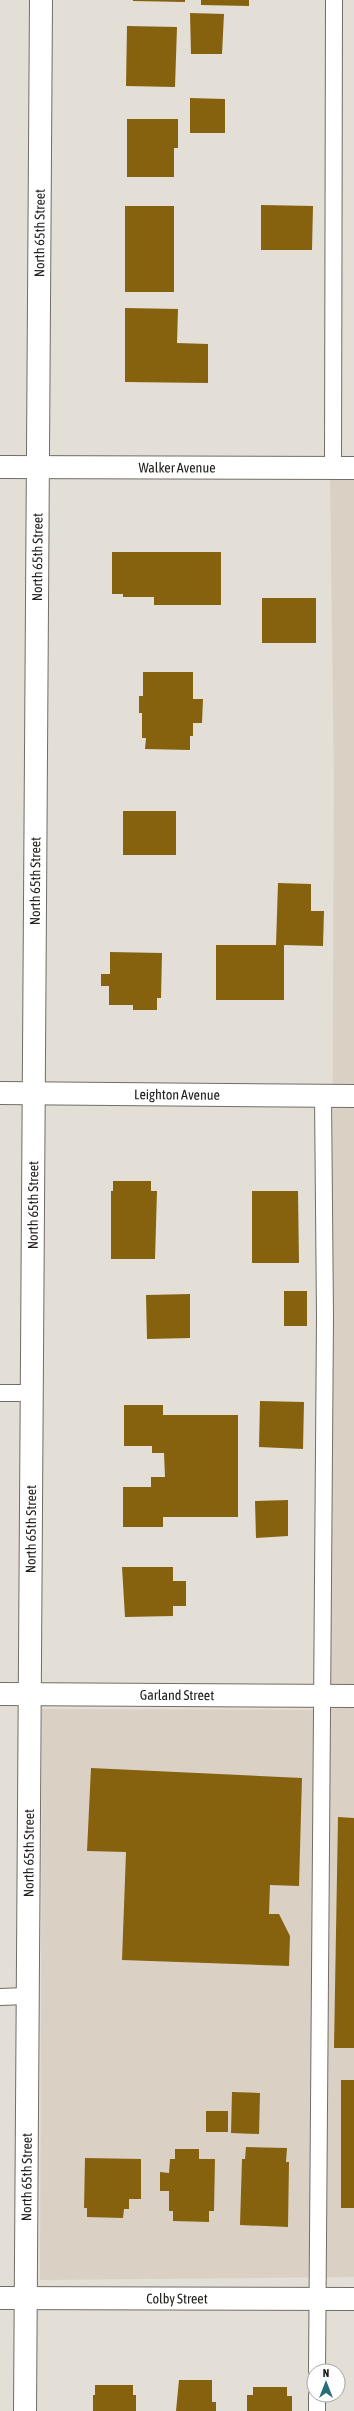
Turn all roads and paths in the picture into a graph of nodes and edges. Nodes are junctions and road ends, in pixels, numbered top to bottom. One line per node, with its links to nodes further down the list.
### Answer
1 (41, 0): 4 (street, North 65th Street)
2 (334, 0): 5 (lane)
3 (0, 467): 4 (street, Walker Avenue)
4 (38, 468): 5 (street, Walker Avenue); 7 (street, North 65th Street)
5 (344, 468)
6 (0, 1093): 7 (street, Leighton Avenue)
7 (34, 1094): 8 (street, Leighton Avenue); 11 (street, North 65th Street)
8 (323, 1095): 9 (street, Leighton Avenue); 14 (lane)
9 (354, 1096)
10 (0, 1393): 11 (lane)
11 (32, 1393): 13 (street, North 65th Street)
12 (0, 1694): 13 (street, Garland Street)
13 (30, 1694): 14 (street, Garland Street); 16 (street, North 65th Street)
14 (323, 1696): 15 (street, Garland Street); 20 (lane)
15 (354, 1696)
16 (27, 1996): 17 (lane); 19 (street, North 65th Street)
17 (0, 1997)
18 (0, 2298): 19 (street, Colby Street)
19 (25, 2298): 20 (street, Colby Street); 23 (street, North 65th Street)
20 (318, 2299): 21 (street, Colby Street); 22 (lane)
21 (354, 2299)
22 (317, 2363)
23 (25, 2411)

